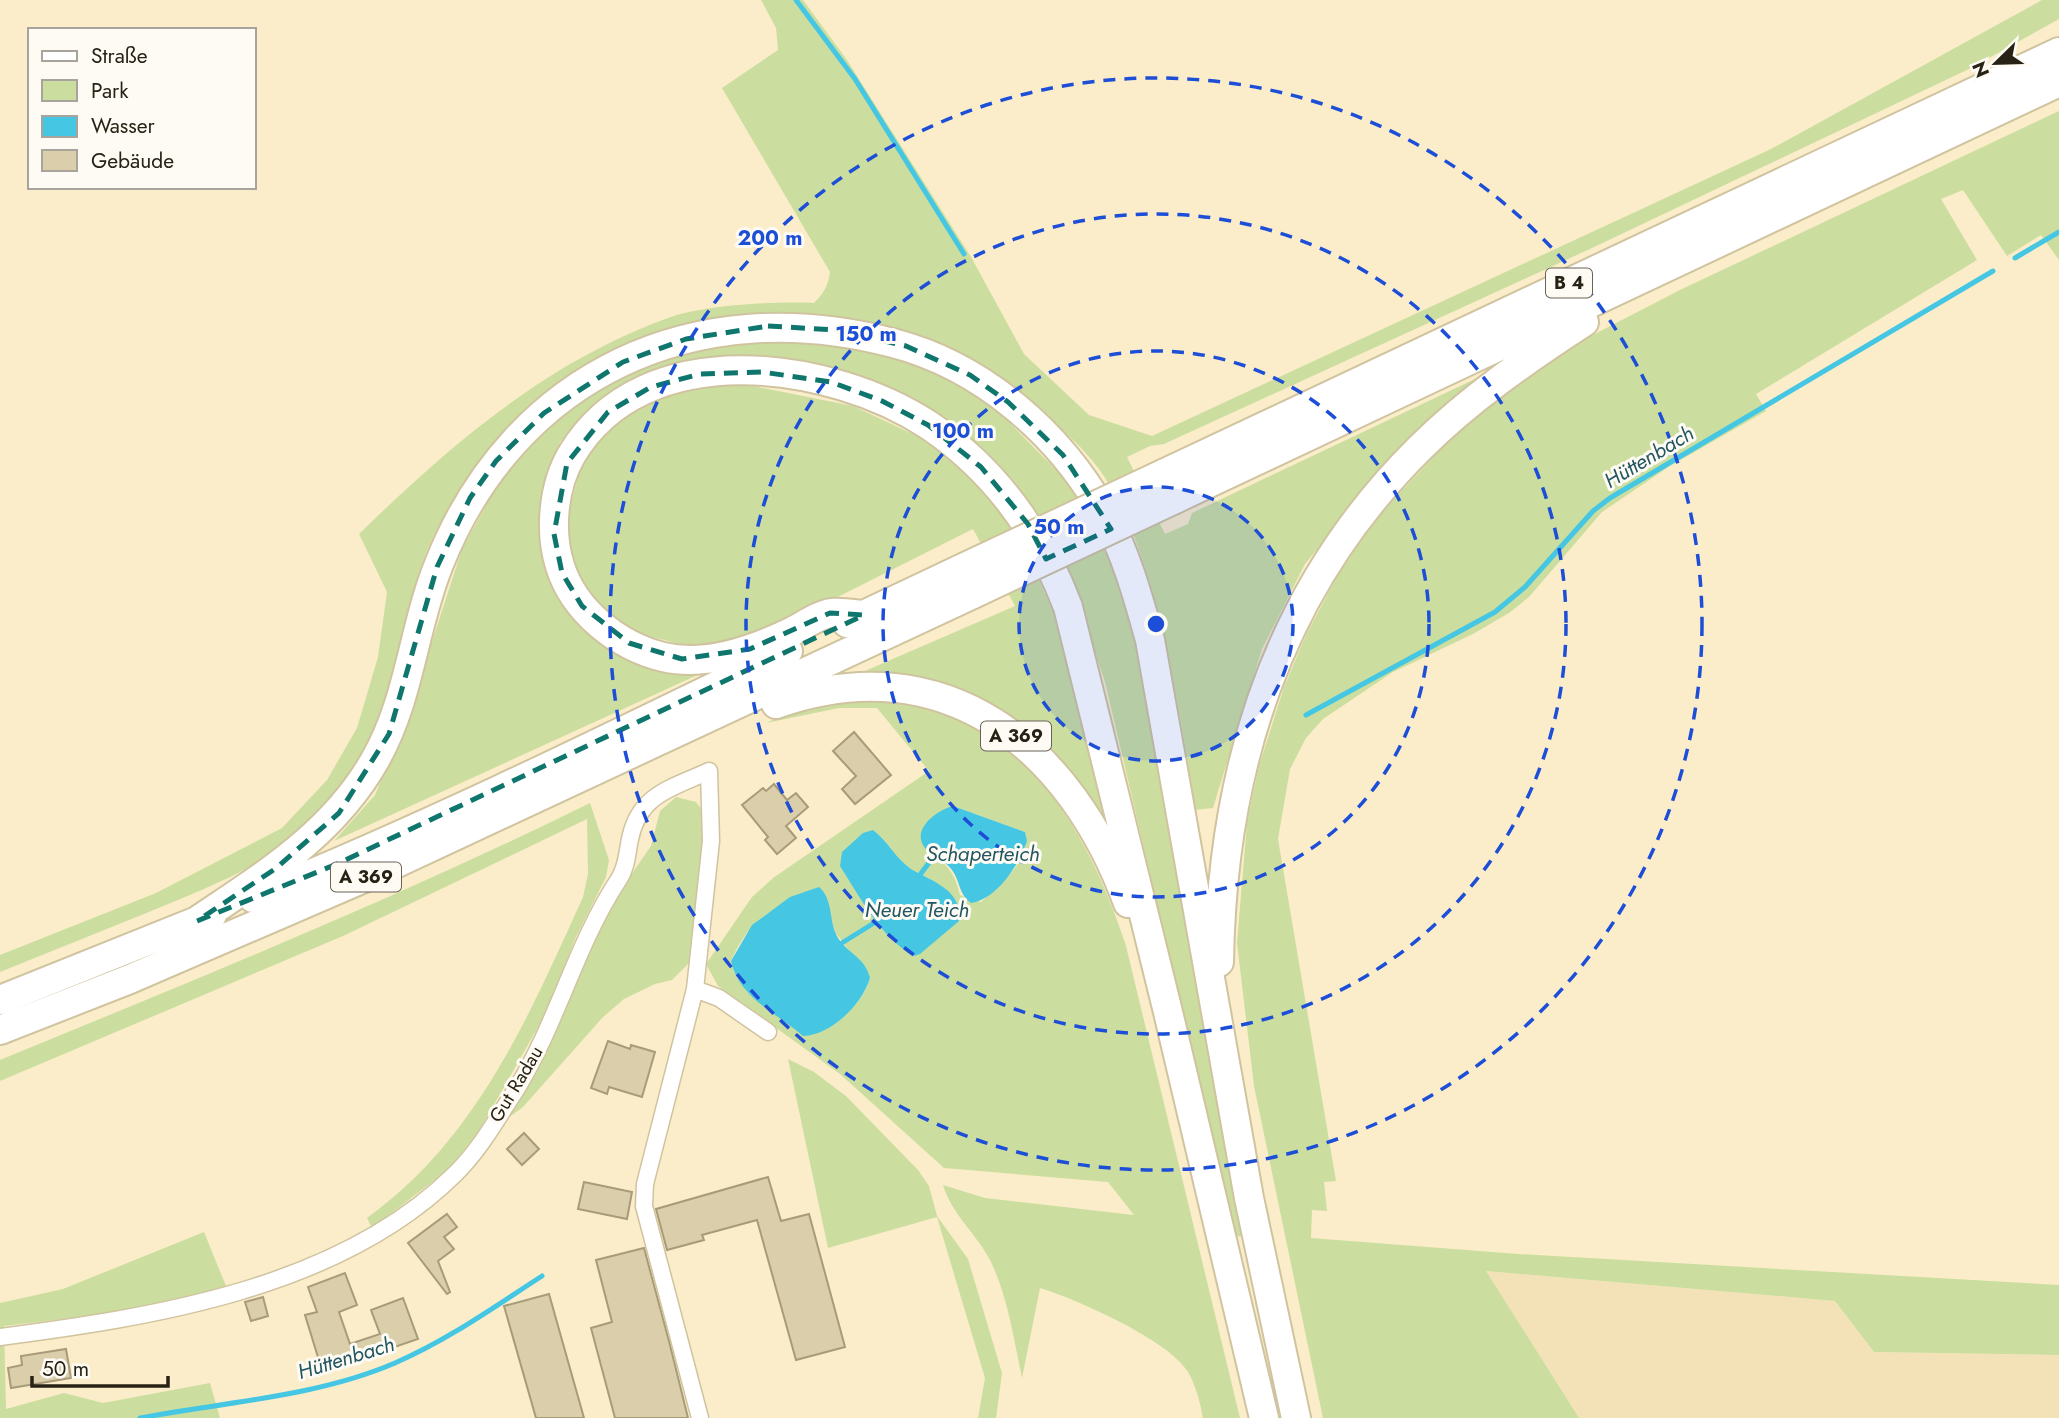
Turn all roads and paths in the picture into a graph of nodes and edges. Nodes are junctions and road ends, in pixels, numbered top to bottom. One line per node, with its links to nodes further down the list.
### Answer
1 (2059, 37): 3 (highway)
2 (2059, 51): 3 (highway, B 4)
3 (2013, 73): 8 (highway, B 4)
4 (2059, 82): 6 (highway, B 4)
5 (2059, 101): 6 (highway)
6 (1990, 116): 7 (highway, B 4)
7 (1669, 268): 9 (highway, B 4); 19 (highway)
8 (1353, 384): 10 (highway, A 369, bridge)
9 (1363, 411): 10 (highway, A 369, bridge)
10 (967, 581): 11 (highway, A 369); 12 (highway, A 369)
11 (864, 615): 13 (highway, A 369); 16 (highway)
12 (714, 716): 16 (highway, A 369); 17 (highway, A 369)
13 (197, 921): 15 (highway, A 369); 19 (highway, A 369)
14 (695, 989): 18 (street); 20 (street, Gut Radau); 21 (street, Gut Radau)
15 (0, 1000)
16 (1168, 1012): 22 (highway, A 369)
17 (0, 1030)
18 (768, 1032)
19 (1218, 1033): 23 (highway, A 369)
20 (0, 1337)
21 (700, 1418)
22 (1264, 1418)
23 (1296, 1418)

